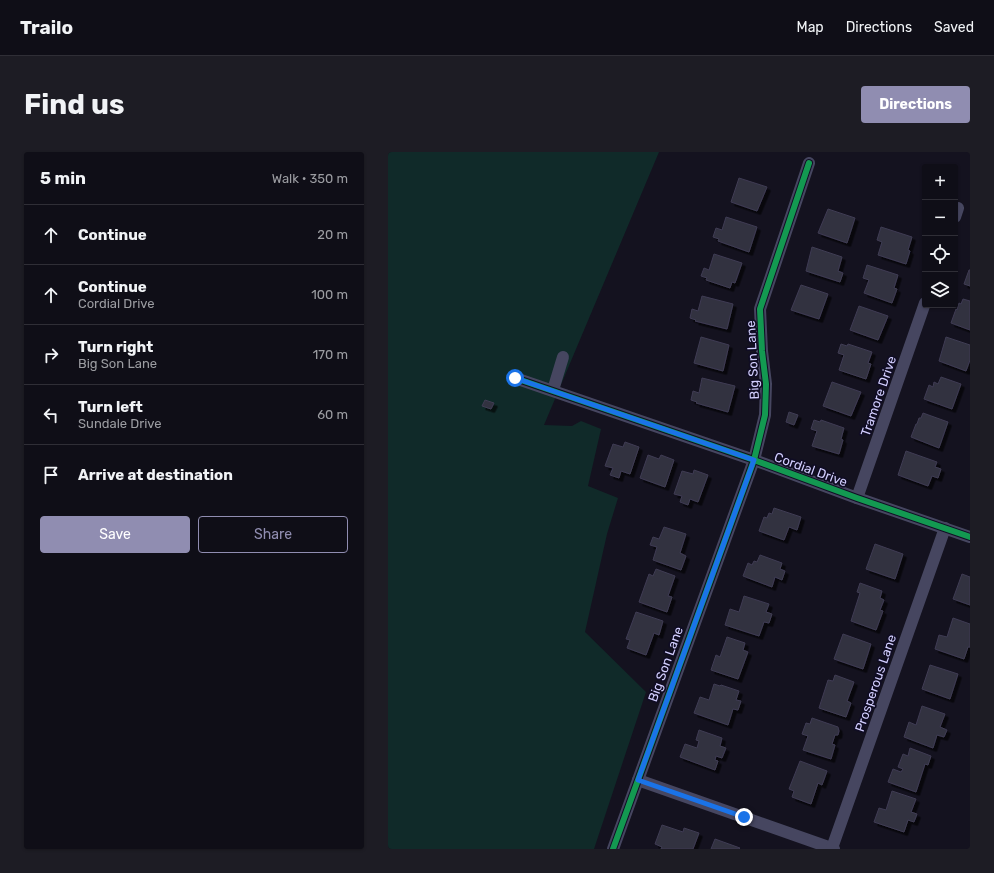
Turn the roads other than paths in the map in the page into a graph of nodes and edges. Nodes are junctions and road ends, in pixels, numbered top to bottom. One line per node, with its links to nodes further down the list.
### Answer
1 (809, 163): 6 (street, Big Son Lane)
2 (923, 308): 7 (street, Tramore Drive)
3 (563, 357): 5 (street)
4 (515, 378): 5 (street, Cordial Drive)
5 (553, 390): 6 (street, Cordial Drive)
6 (754, 460): 7 (street, Cordial Drive); 10 (street, Big Son Lane)
7 (857, 498): 8 (street, Cordial Drive)
8 (944, 528): 9 (street, Cordial Drive); 12 (street, Prosperous Lane)
9 (970, 537)
10 (638, 780): 11 (street, Big Son Lane); 12 (street)
11 (612, 849)
12 (833, 849)

